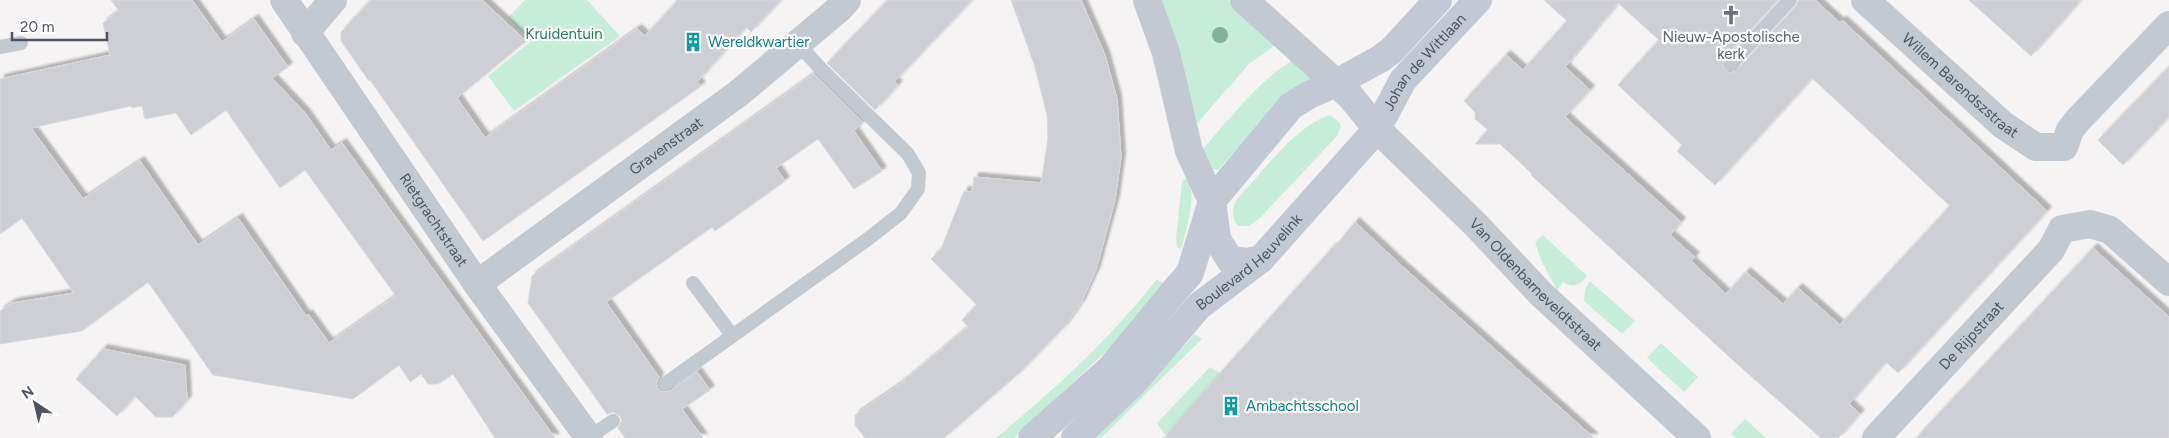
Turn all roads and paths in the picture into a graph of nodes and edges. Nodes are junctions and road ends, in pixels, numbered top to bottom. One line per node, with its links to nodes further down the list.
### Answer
1 (284, 0): 11 (street, Rietgrachtstraat)
2 (333, 0): 11 (street)
3 (847, 0): 13 (street, Gravenstraat)
4 (1147, 0): 18 (street)
5 (1244, 0): 16 (street)
6 (1438, 0): 16 (main road, Johan de Wittlaan)
7 (1478, 0): 17 (main road, Johan de Wittlaan)
8 (1790, 0): 15 (lane)
9 (1865, 0): 10 (street, Willem Barendszstraat)
10 (2169, 25)
11 (305, 33): 22 (street, Rietgrachtstraat)
12 (21, 43): 14 (lane)
13 (798, 44): 22 (street, Gravenstraat); 23 (lane)
14 (0, 47)
15 (1731, 64)
16 (1336, 83): 17 (main road); 18 (main road, Boulevard Heuvelink)
17 (1378, 129): 19 (main road, Boulevard Heuvelink); 29 (street, Van Oldenbarneveldtstraat)
18 (1212, 201): 19 (main road); 27 (main road, Boulevard Heuvelink)
19 (1261, 259): 28 (main road, Boulevard Heuvelink)
20 (2169, 282): 30 (street, De Rijpstraat)
21 (694, 283): 23 (lane)
22 (477, 284): 26 (street, Rietgrachtstraat)
23 (732, 335): 24 (lane)
24 (664, 384)
25 (613, 422): 26 (lane)
26 (589, 438)
27 (1032, 438)
28 (1075, 438)
29 (1697, 438)
30 (1876, 438)

